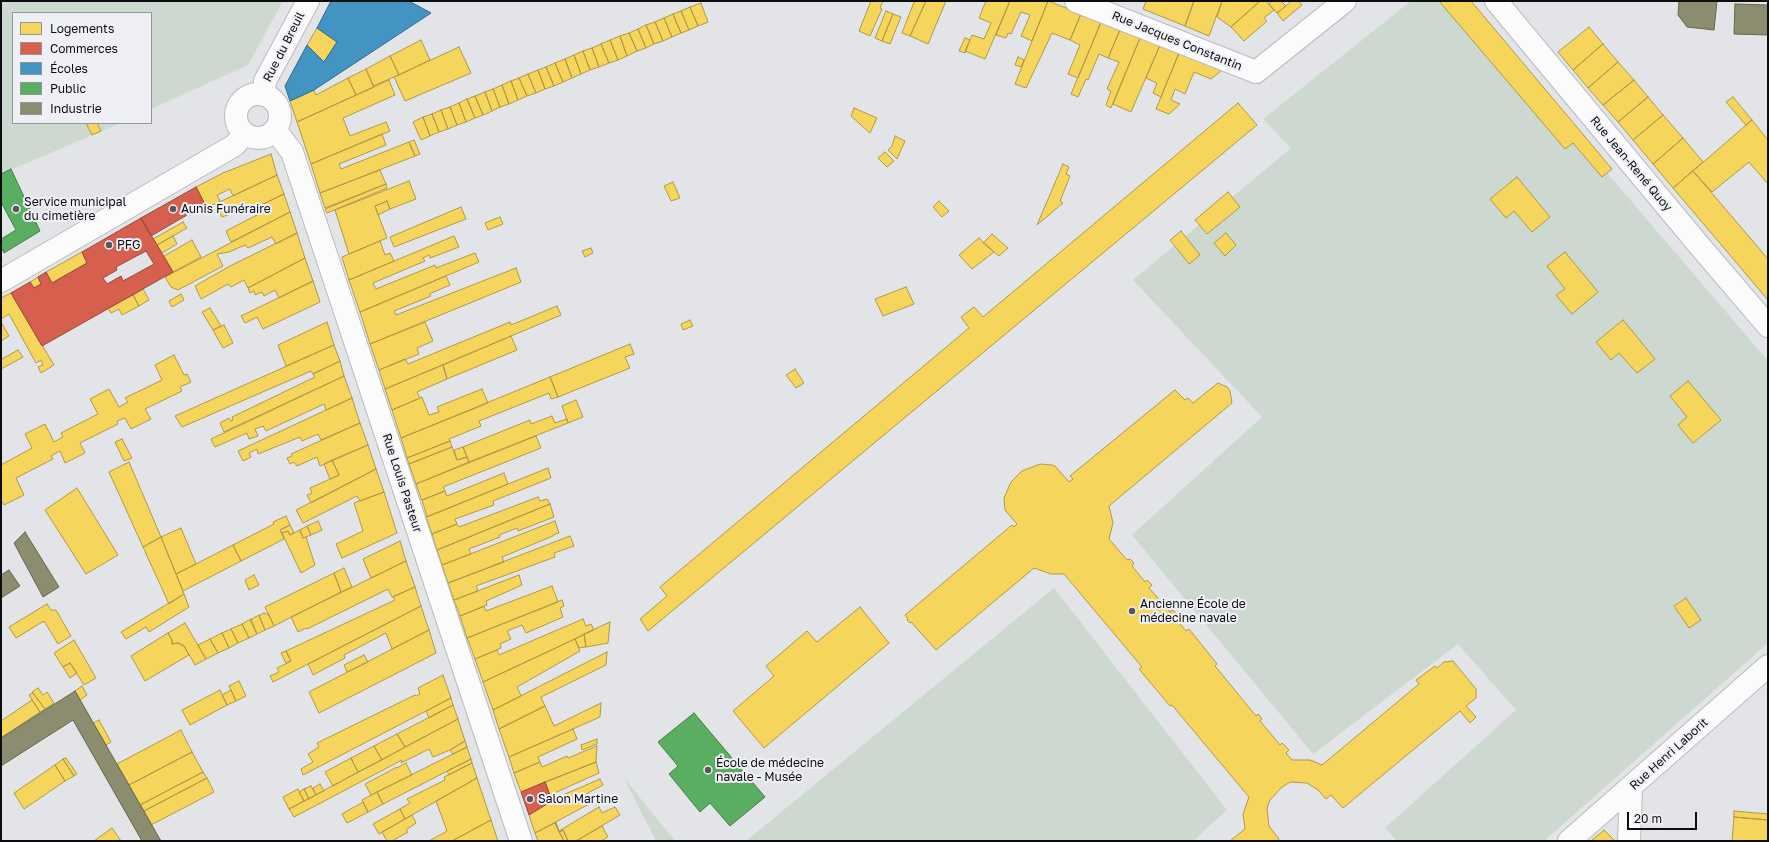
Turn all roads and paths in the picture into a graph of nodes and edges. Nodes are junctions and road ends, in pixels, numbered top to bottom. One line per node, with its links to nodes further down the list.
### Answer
1 (308, 1): 5 (street, Rue du Breuil)
2 (1076, 1): 3 (street, Rue Jacques Constantin)
3 (1345, 1)
4 (1496, 1): 9 (street, Rue Jean-René Quoy)
5 (264, 95): 6 (street); 7 (street)
6 (275, 130): 7 (street); 12 (street, Rue Louis Pasteur)
7 (244, 133): 8 (street)
8 (1, 281)
9 (1768, 326)
10 (1768, 666): 11 (street, Rue Henri Laborit)
11 (1631, 788): 13 (street, Rue Henri Laborit); 14 (street)
12 (521, 841)
13 (1569, 841)
14 (1629, 841)

